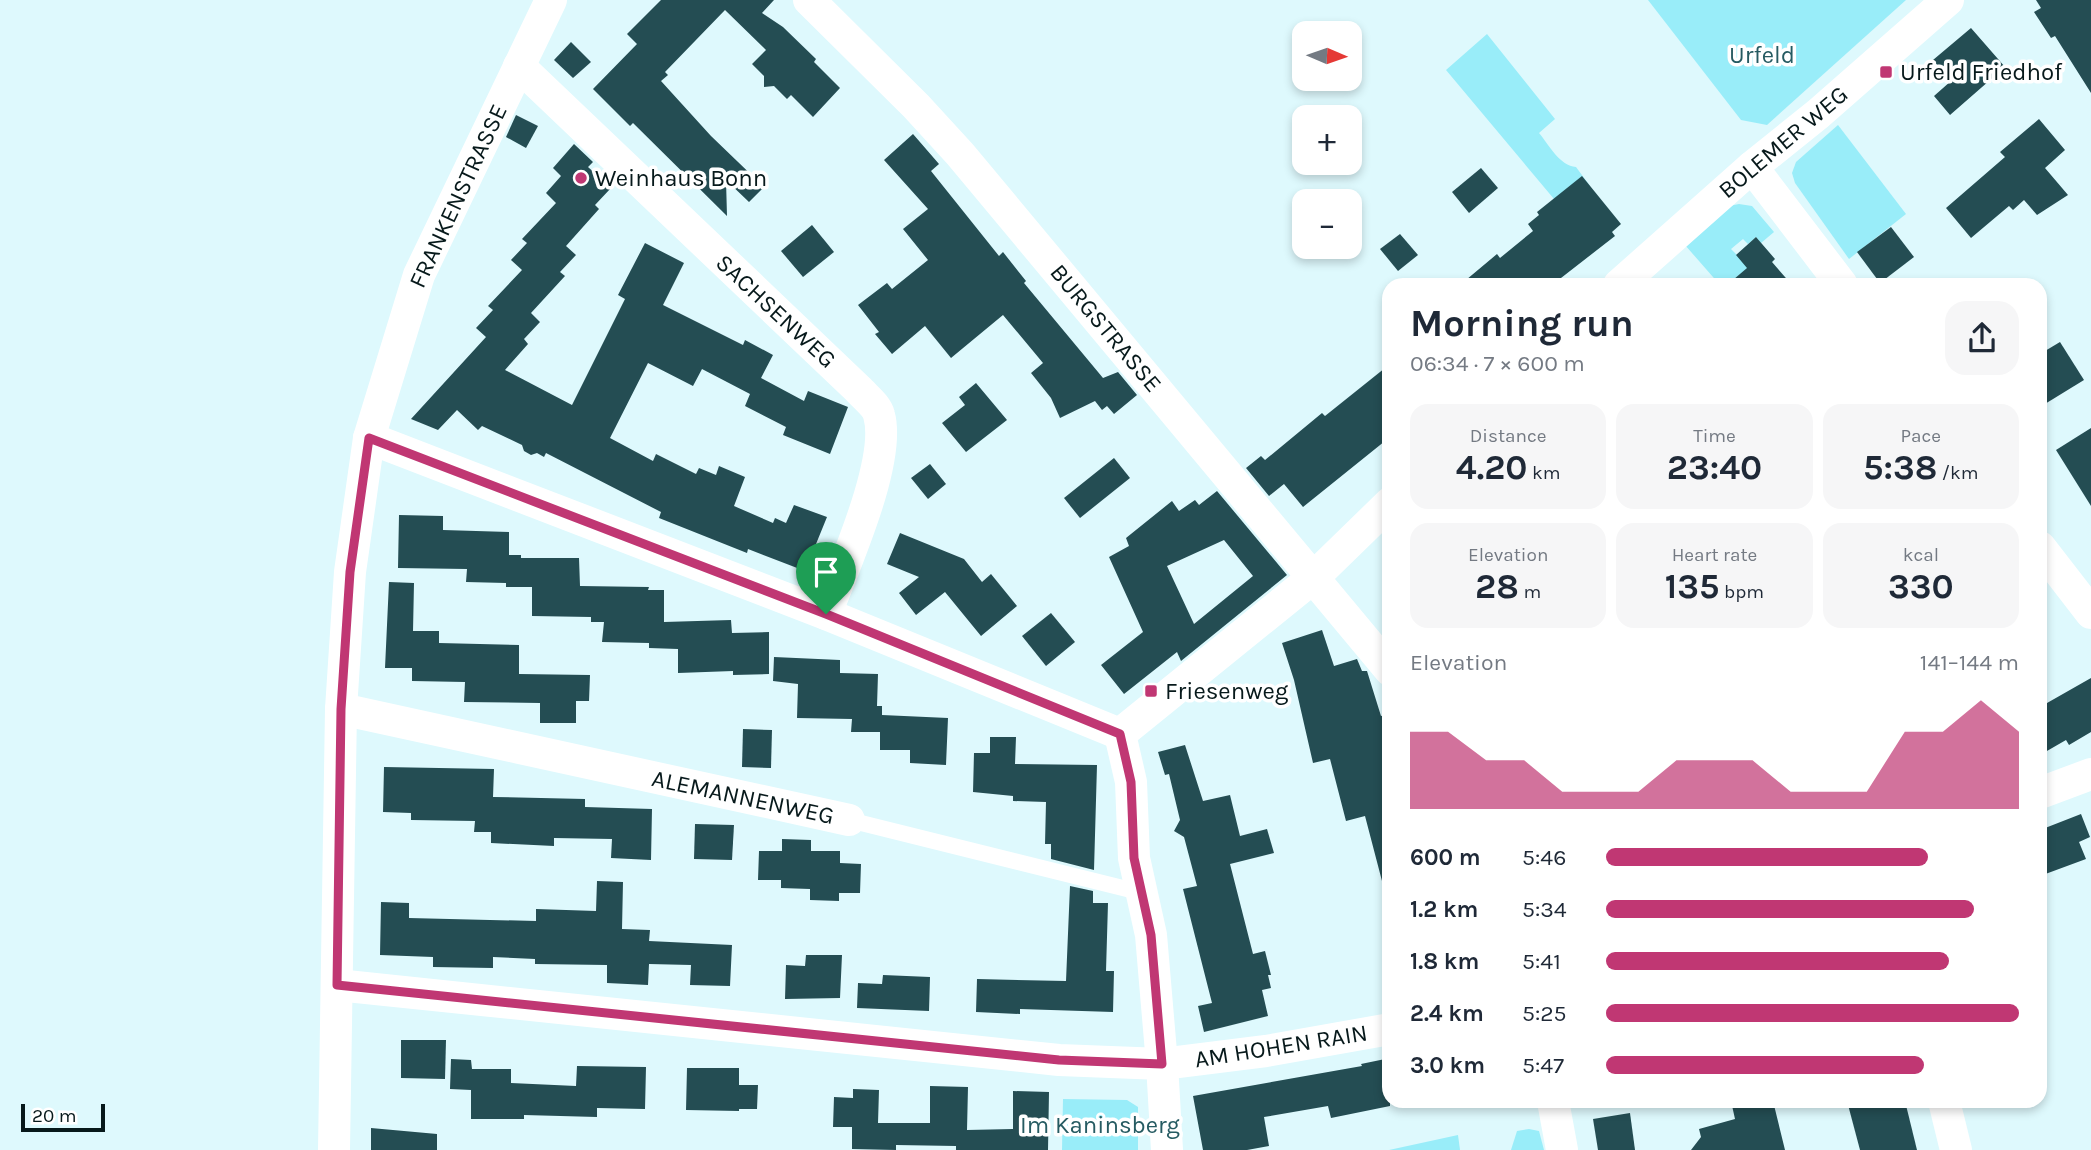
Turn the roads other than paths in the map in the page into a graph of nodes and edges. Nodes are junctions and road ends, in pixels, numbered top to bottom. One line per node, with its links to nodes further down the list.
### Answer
1 (551, 0): 4 (street, FRANKENSTRASSE)
2 (809, 0): 11 (street, BURGSTRASSE)
3 (1948, 0): 5 (street, BOLEMER WEG)
4 (519, 66): 8 (street, FRANKENSTRASSE); 13 (street, SACHSENWEG)
5 (1752, 167): 6 (street, BOLEMER WEG); 7 (street)
6 (1627, 278)
7 (1837, 278)
8 (369, 438): 13 (street); 15 (street, FRANKENSTRASSE)
9 (1382, 511): 11 (street)
10 (2047, 556): 12 (street)
11 (1314, 577): 14 (street, BURGSTRASSE); 16 (street)
12 (2091, 613)
13 (826, 614): 16 (street)
14 (1382, 660)
15 (341, 709): 19 (street, ALEMANNENWEG); 21 (street, FRANKENSTRASSE)
16 (1120, 734): 20 (street)
17 (2091, 774): 18 (street)
18 (2047, 790)
19 (849, 820): 20 (lane, ALEMANNENWEG)
20 (1143, 893): 23 (street)
21 (337, 985): 23 (street, AM HOHEN RAIN); 26 (street, FRANKENSTRASSE)
22 (1382, 1030): 23 (street, AM HOHEN RAIN)
23 (1162, 1064): 27 (street)
24 (1554, 1108): 28 (street)
25 (1946, 1108): 29 (street)
26 (334, 1150)
27 (1167, 1150)
28 (1562, 1150)
29 (1956, 1150)

